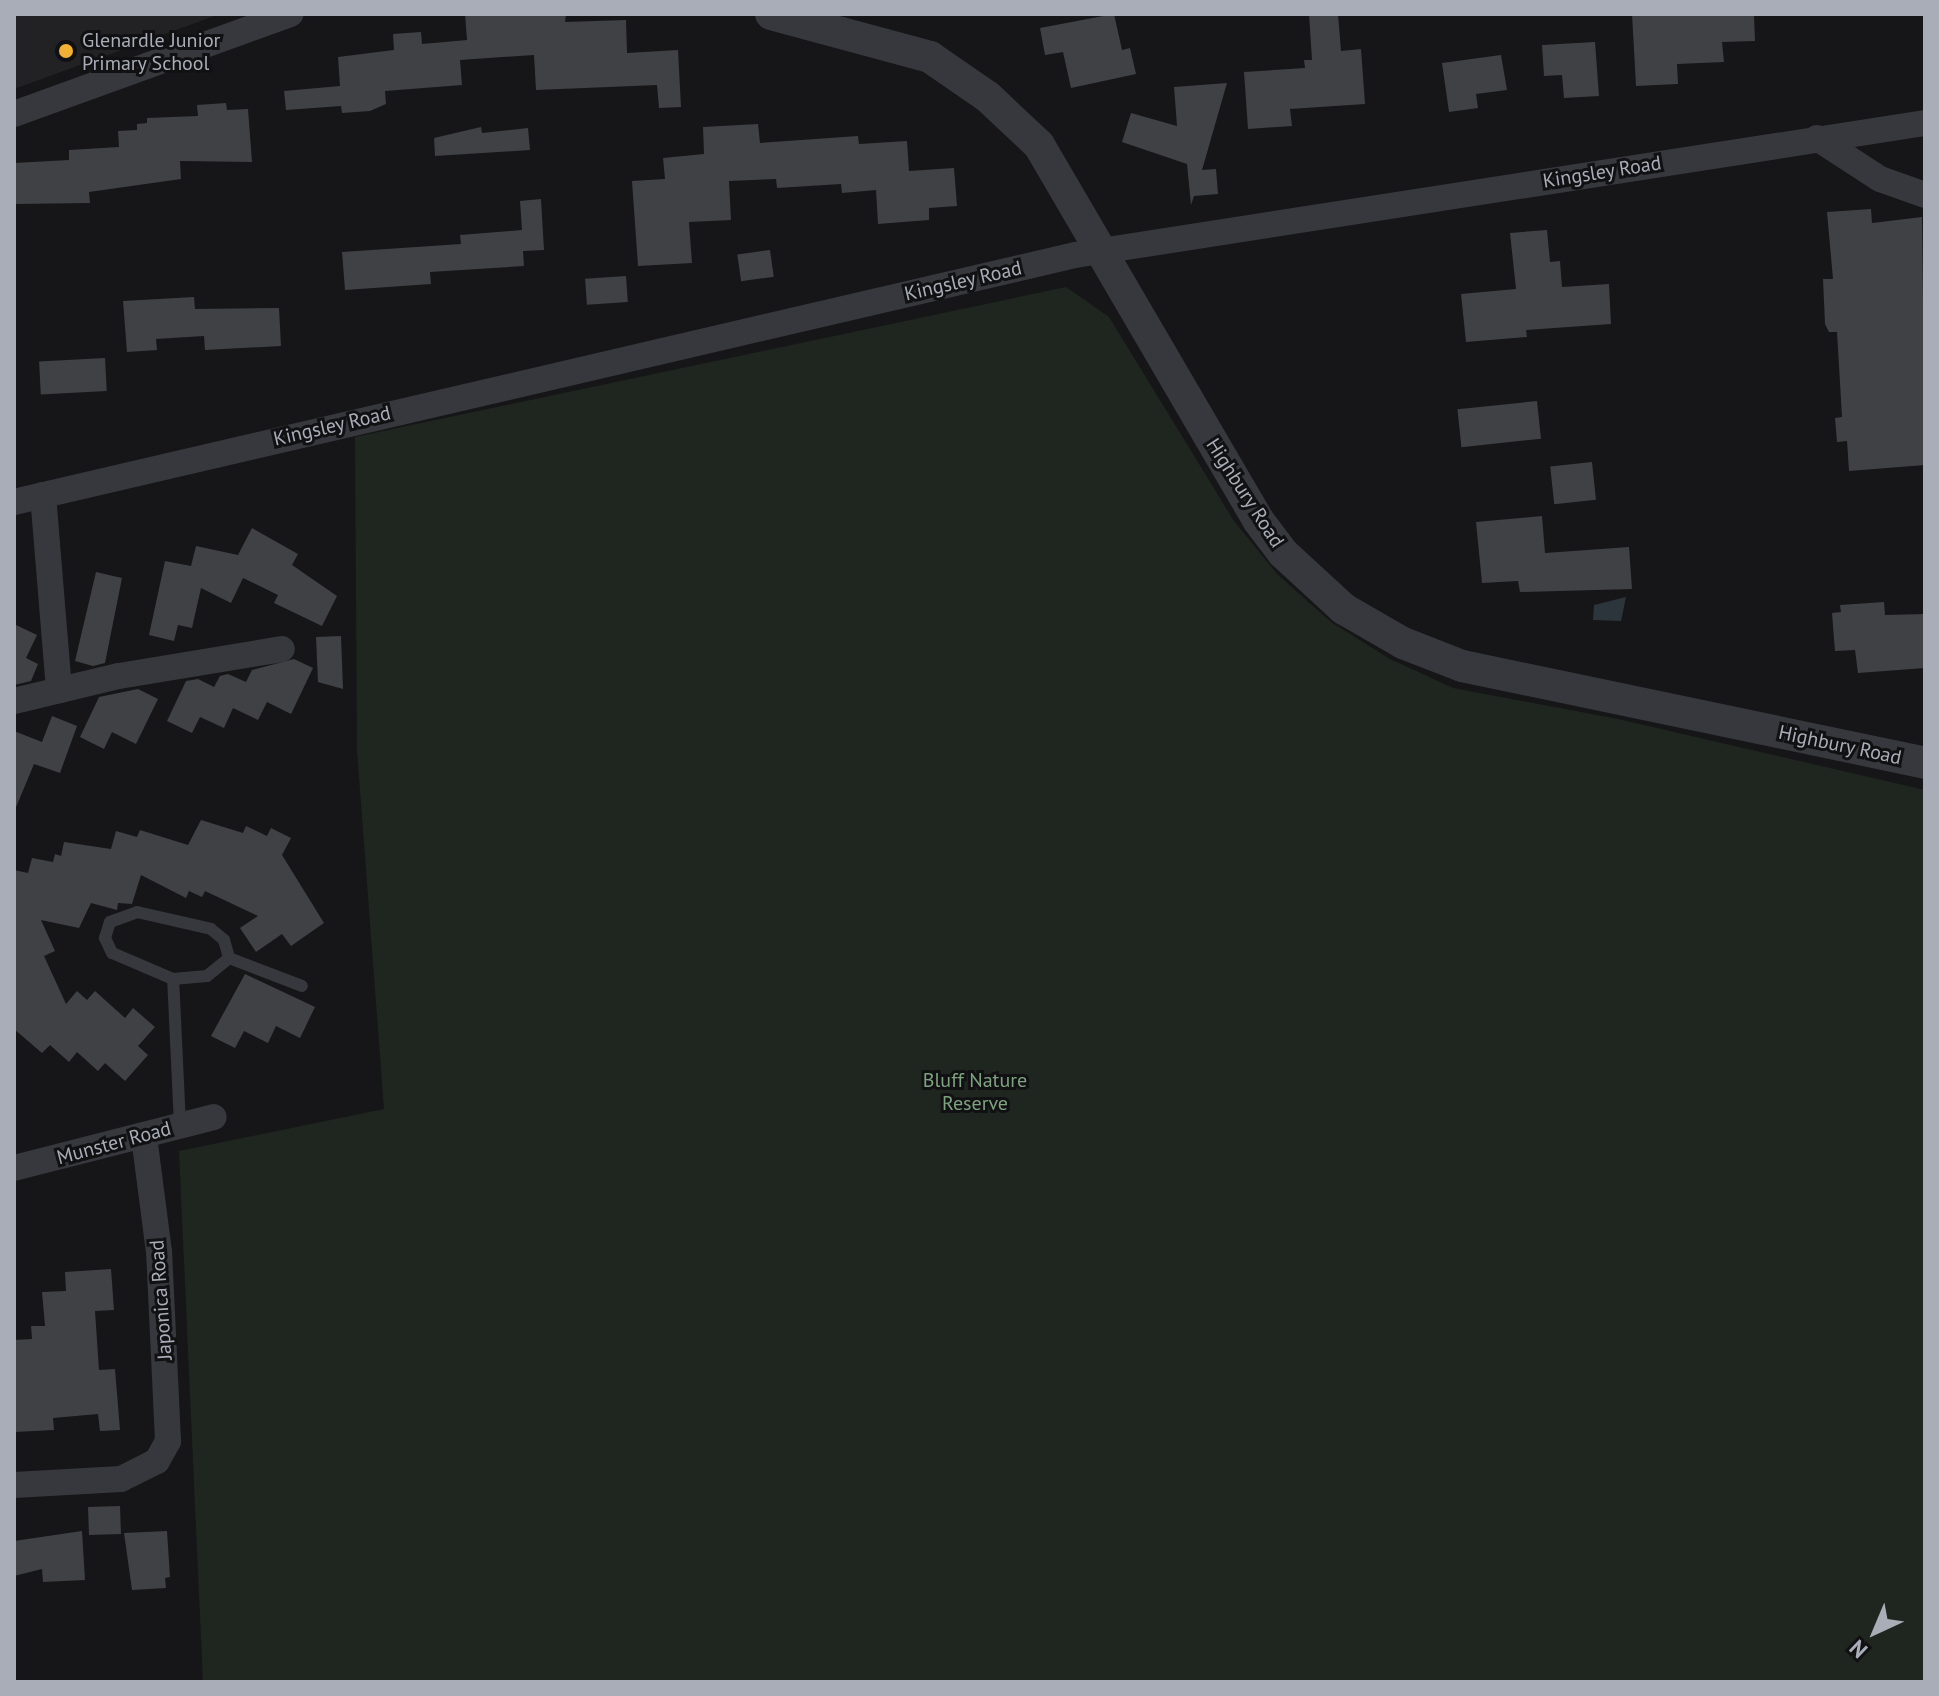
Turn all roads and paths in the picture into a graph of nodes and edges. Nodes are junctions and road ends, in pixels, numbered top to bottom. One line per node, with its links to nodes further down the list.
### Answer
1 (290, 14): 3 (street)
2 (771, 14): 7 (street, Highbury Road)
3 (14, 114)
4 (1925, 123): 5 (street, Kingsley Road)
5 (1817, 138): 6 (street); 7 (street, Kingsley Road)
6 (1925, 195)
7 (1103, 250): 8 (street, Kingsley Road); 13 (street, Highbury Road)
8 (43, 495): 9 (street, Kingsley Road); 11 (street)
9 (14, 502)
10 (282, 649): 11 (street)
11 (59, 690): 12 (street)
12 (14, 701)
13 (1925, 763)
14 (229, 958): 15 (lane); 15 (lane); 16 (lane)
15 (173, 979): 18 (lane)
16 (302, 986)
17 (214, 1117): 18 (street, Munster Road)
18 (180, 1126): 19 (street, Munster Road)
19 (144, 1136): 20 (street, Munster Road); 21 (street, Japonica Road)
20 (14, 1168)
21 (14, 1485)

